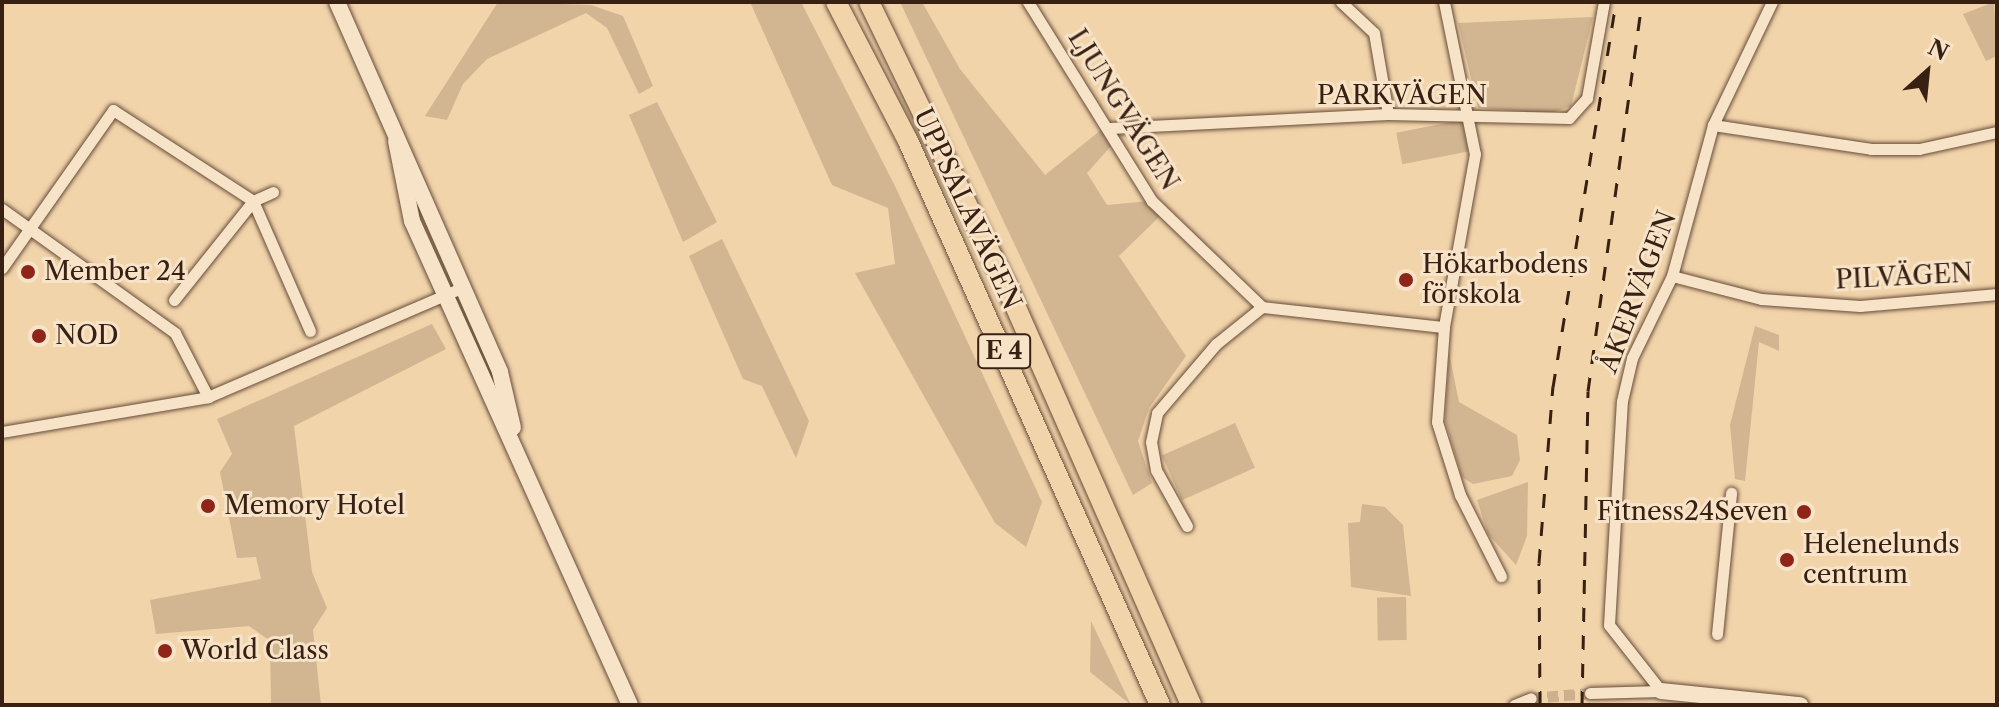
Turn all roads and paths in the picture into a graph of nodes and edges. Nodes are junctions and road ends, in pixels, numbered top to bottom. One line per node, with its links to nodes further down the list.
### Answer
1 (337, 2): 14 (street)
2 (836, 2): 39 (highway, UPPSALAVÄGEN / E 4)
3 (869, 2): 40 (highway, UPPSALAVÄGEN / E 4)
4 (1028, 2): 12 (street, LJUNGVÄGEN)
5 (1341, 2): 9 (street)
6 (1444, 2): 10 (street)
7 (1604, 2): 10 (street, PARKVÄGEN)
8 (1772, 2): 11 (street, ÅKERVÄGEN)
9 (1388, 114): 10 (street, PARKVÄGEN); 12 (street, PARKVÄGEN)
10 (1473, 117): 26 (street)
11 (1713, 125): 13 (street); 20 (street, ÅKERVÄGEN)
12 (1110, 128): 25 (street, LJUNGVÄGEN)
13 (1997, 132)
14 (396, 141): 21 (street); 23 (street)
15 (273, 192): 16 (street)
16 (253, 201): 18 (street); 24 (street); 27 (street)
17 (2, 209): 18 (street)
18 (29, 228): 19 (street); 28 (street)
19 (2, 268)
20 (1672, 276): 22 (street, PILVÄGEN); 35 (street, ÅKERVÄGEN)
21 (464, 287): 23 (street); 30 (street)
22 (1997, 294)
23 (445, 296): 28 (street); 30 (street)
24 (174, 300)
25 (1262, 307): 26 (street); 32 (street)
26 (1444, 327): 33 (street)
27 (310, 331)
28 (208, 397): 29 (street)
29 (2, 432)
30 (518, 450): 38 (street)
31 (1731, 493): 34 (street)
32 (1187, 526)
33 (1501, 576)
34 (1717, 634)
35 (1661, 691): 36 (street); 42 (street)
36 (1590, 693)
37 (1531, 698): 41 (street)
38 (630, 705)
39 (1160, 705)
40 (1191, 705)
41 (1514, 705)
42 (1800, 705)

